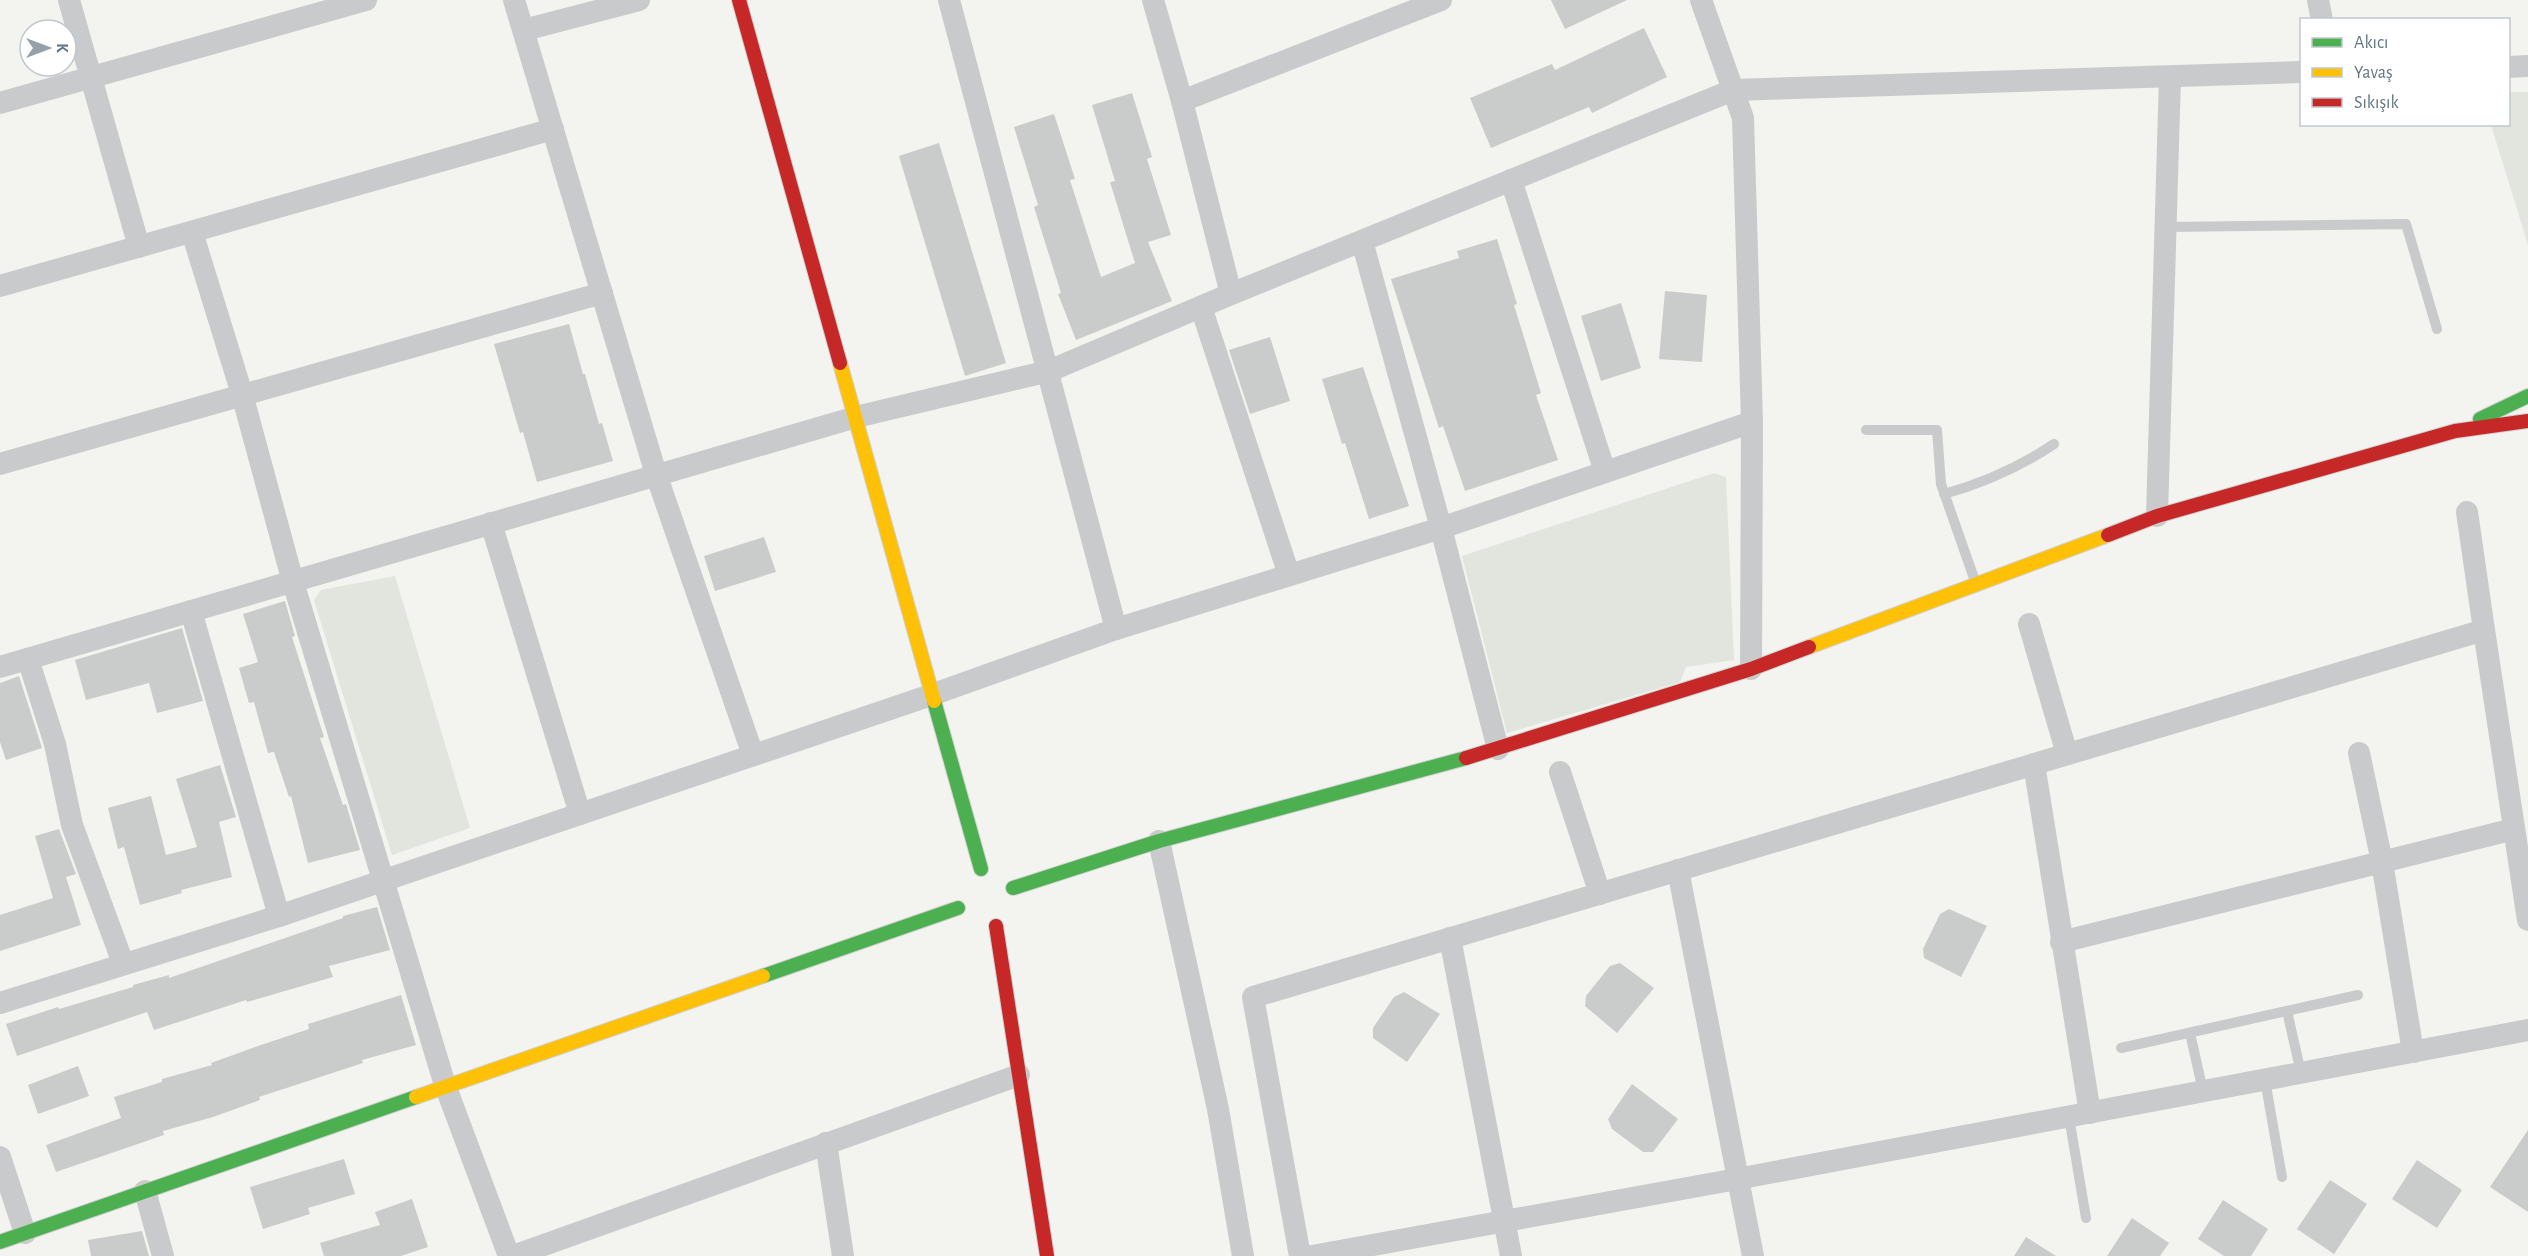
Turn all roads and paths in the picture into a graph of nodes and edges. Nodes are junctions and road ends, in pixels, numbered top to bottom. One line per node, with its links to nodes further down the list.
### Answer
1 (69, 0): 16 (street)
2 (366, 0): 16 (street)
3 (514, 0): 12 (street)
4 (639, 0): 12 (street)
5 (739, 0): 35 (street)
6 (949, 0): 32 (street)
7 (1153, 0): 19 (street)
8 (1441, 0): 19 (street)
9 (1701, 0): 18 (street)
10 (2318, 0): 11 (street)
11 (2322, 18)
12 (524, 30): 21 (street)
13 (2528, 66): 14 (street)
14 (2510, 67)
15 (2300, 72): 17 (street)
16 (92, 76): 20 (street); 26 (street)
17 (2170, 78): 18 (street); 23 (street)
18 (1733, 90): 22 (street); 37 (street)
19 (1182, 101): 29 (street)
20 (0, 103)
21 (554, 129): 24 (street); 28 (street)
22 (1511, 180): 25 (street); 42 (street)
23 (2166, 227): 31 (lane); 46 (street)
24 (192, 232): 26 (street); 33 (street)
25 (1362, 241): 29 (street); 48 (street)
26 (140, 247): 27 (street)
27 (0, 286)
28 (602, 293): 33 (street); 43 (street)
29 (1231, 294): 30 (street)
30 (1201, 307): 32 (street); 49 (street)
31 (2437, 329)
32 (1049, 372): 35 (street); 54 (street)
33 (242, 394): 41 (street); 50 (street)
34 (2528, 396): 39 (street)
35 (856, 417): 43 (street); 59 (street)
36 (2528, 421): 39 (street)
37 (1752, 422): 42 (street); 58 (street)
38 (1866, 430): 44 (lane)
39 (2455, 431): 46 (street)
40 (2054, 444): 44 (lane)
41 (0, 464)
42 (1605, 472): 48 (street)
43 (656, 474): 47 (street); 63 (street)
44 (1944, 494): 51 (lane)
45 (2468, 512): 55 (street)
46 (2157, 516): 51 (street)
47 (491, 523): 50 (street); 66 (street)
48 (1441, 528): 49 (street); 60 (street)
49 (1289, 575): 54 (street)
50 (293, 582): 52 (street); 72 (street)
51 (1976, 584): 58 (street)
52 (191, 612): 56 (street); 76 (street)
53 (2029, 624): 62 (street)
54 (1116, 629): 59 (street)
55 (2484, 630): 62 (street); 67 (street)
56 (28, 659): 57 (street); 81 (street)
57 (0, 667)
58 (1751, 669): 60 (street)
59 (934, 694): 63 (street); 71 (street)
60 (1498, 749): 68 (street)
61 (2359, 753): 69 (street)
62 (2067, 754): 64 (street)
63 (753, 756): 66 (street)
64 (2034, 764): 70 (street); 80 (street)
65 (1560, 772): 74 (street)
66 (579, 814): 72 (street)
67 (2514, 829): 69 (street); 77 (street)
68 (1160, 841): 90 (street); 108 (street)
69 (2382, 862): 80 (street); 88 (street)
70 (1678, 870): 74 (street); 98 (street)
71 (966, 876)
72 (383, 881): 76 (street); 92 (street)
73 (957, 891): 75 (street)
74 (1600, 894): 79 (street)
75 (958, 908): 78 (street); 92 (street)
76 (279, 916): 81 (street)
77 (2528, 920)
78 (969, 922)
79 (1450, 938): 101 (street); 109 (street)
80 (2061, 942): 94 (street)
81 (123, 963): 83 (street)
82 (2358, 995): 84 (lane)
83 (0, 1003)
84 (2287, 1011): 86 (lane); 89 (lane)
85 (2528, 1030): 88 (street)
86 (2190, 1033): 87 (lane); 93 (lane)
87 (2121, 1048)
88 (2413, 1052): 89 (street)
89 (2301, 1073): 91 (street)
90 (1019, 1075): 95 (street); 107 (street)
91 (2265, 1080): 93 (street); 97 (lane)
92 (445, 1086): 99 (street); 105 (street)
93 (2203, 1092): 94 (street)
94 (2079, 1115): 98 (street); 100 (lane)
95 (826, 1143): 105 (street); 106 (street)
96 (0, 1157): 102 (street)
97 (2282, 1177)
98 (1737, 1179): 101 (street); 112 (street)
99 (145, 1191): 102 (street); 104 (street)
100 (2086, 1218)
101 (1505, 1221): 110 (street); 111 (street)
102 (25, 1233): 103 (street)
103 (0, 1242)
104 (163, 1256)
105 (511, 1256)
106 (843, 1256)
107 (1047, 1256)
108 (1243, 1256)
109 (1300, 1256)
110 (1312, 1256)
111 (1511, 1256)
112 (1753, 1256)

